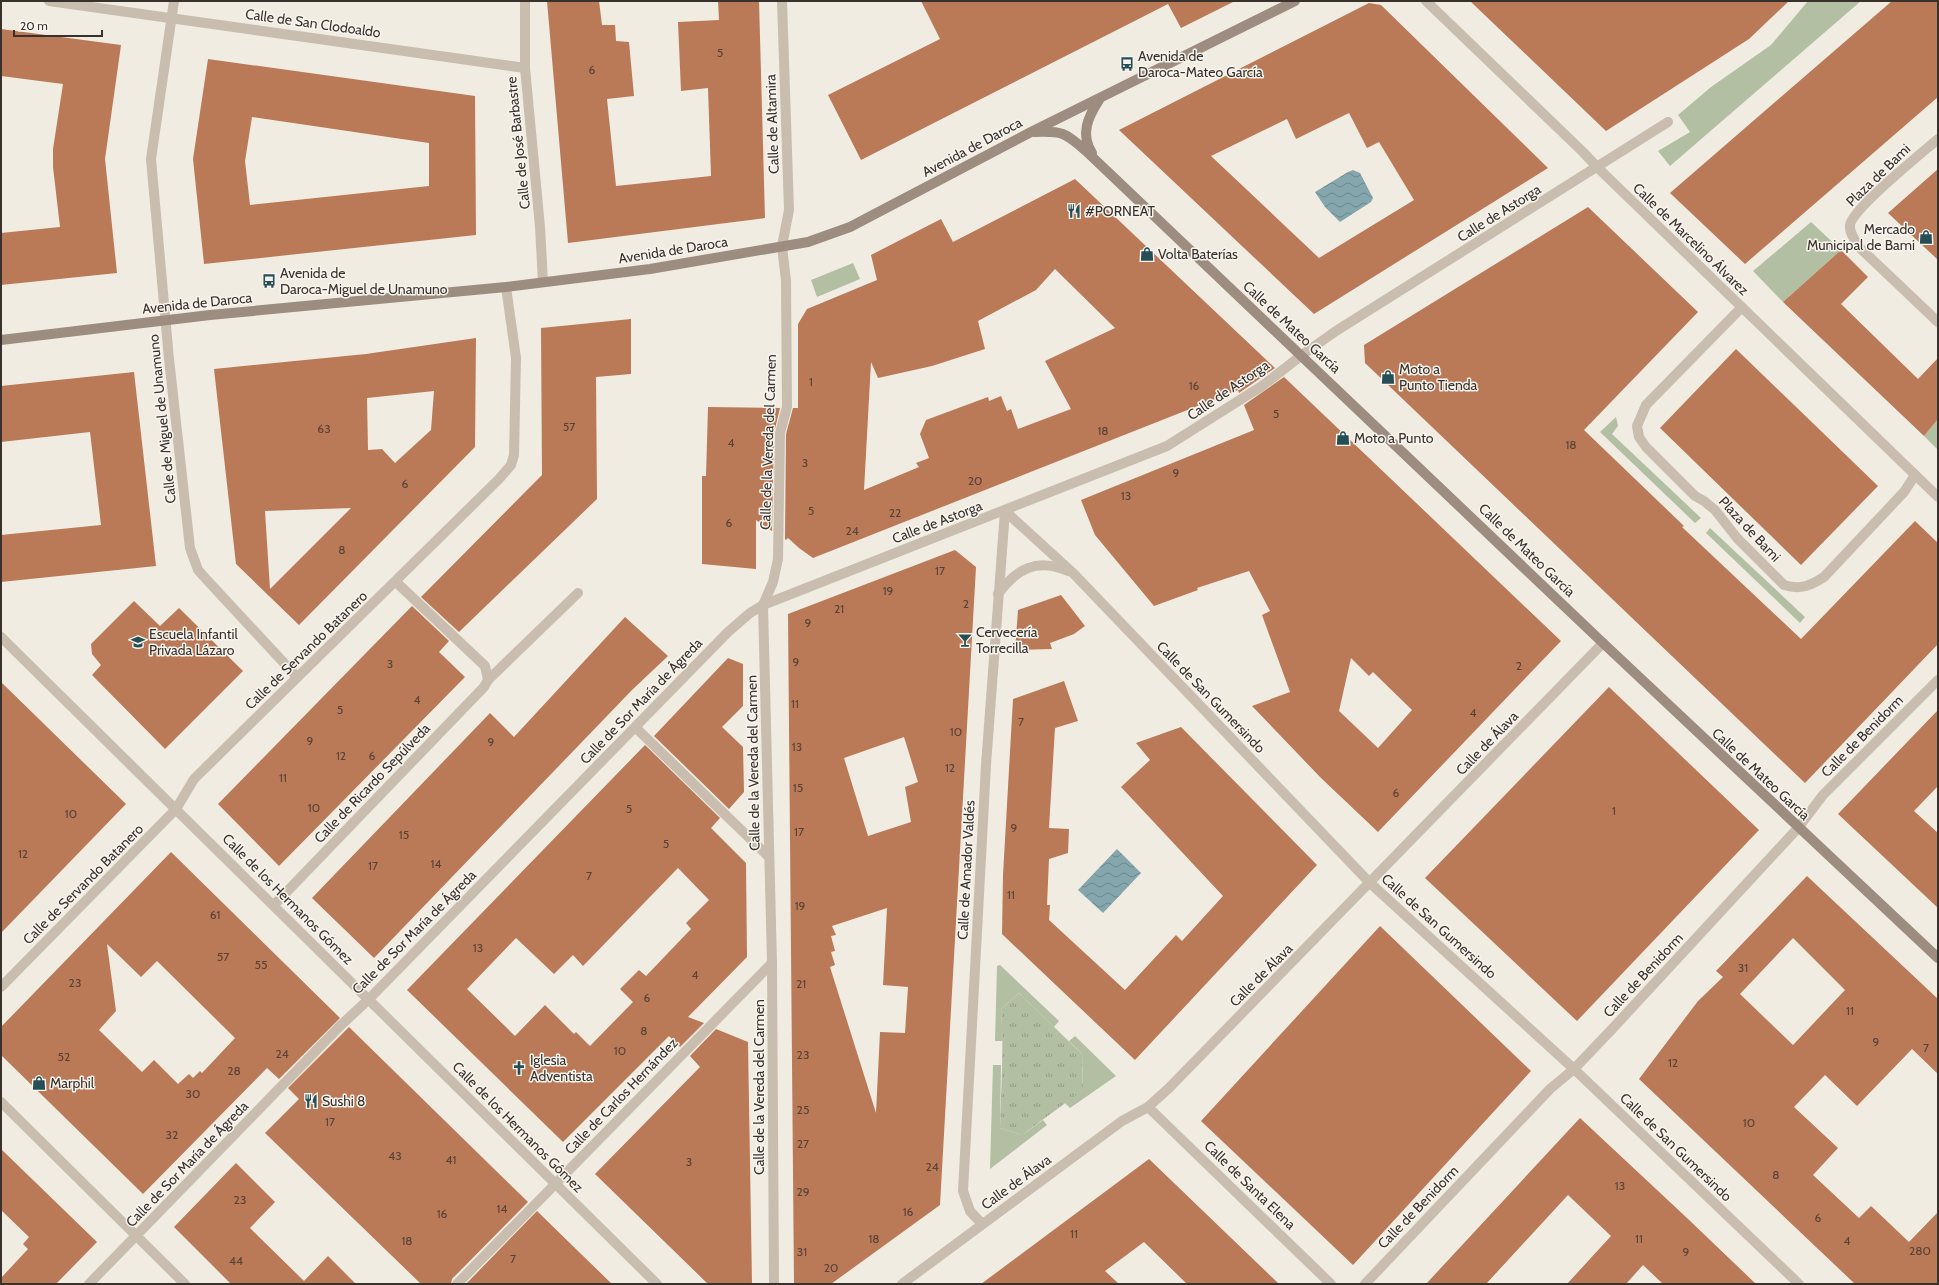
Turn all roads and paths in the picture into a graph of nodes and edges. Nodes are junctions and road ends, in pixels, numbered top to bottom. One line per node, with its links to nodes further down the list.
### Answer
1 (49, 1): 7 (street, Calle de San Clodoaldo)
2 (174, 1): 7 (street, Calle de Miguel de Unamuno)
3 (525, 1): 8 (street, Calle de José Barbastre)
4 (782, 1): 15 (street, Calle de Altamira)
5 (1295, 1): 9 (main road, Avenida de Daroca)
6 (1426, 1): 14 (street, Calle de Marcelino Álvarez)
7 (172, 18): 8 (street, Calle de San Clodoaldo); 19 (street, Calle de Miguel de Unamuno)
8 (525, 68): 16 (street, Calle de José Barbastre)
9 (1100, 99): 11 (main road, Avenida de Daroca); 13 (main road, Calle de Mateo García)
10 (1668, 122): 14 (street, Calle de Astorga)
11 (1031, 132): 13 (main road, Calle de Mateo García); 15 (main road, Avenida de Daroca)
12 (1938, 139): 20 (street, Plaza de Bami)
13 (1097, 162): 22 (main road, Calle de Mateo García)
14 (1598, 168): 18 (street, Calle de Marcelino Álvarez); 22 (street, Calle de Astorga)
15 (782, 246): 16 (main road, Avenida de Daroca); 30 (street, Calle de la Vereda del Carmen)
16 (543, 282): 17 (main road, Avenida de Daroca)
17 (506, 287): 19 (main road, Avenida de Daroca); 27 (street, Calle de Servando Batanero)
18 (1742, 307): 23 (street, Calle de Marcelino Álvarez); 23 (street, Plaza de Bami)
19 (166, 320): 21 (main road, Avenida de Daroca); 33 (street, Calle de Miguel de Unamuno)
20 (1938, 322)
21 (1, 340)
22 (1302, 355): 25 (street, Calle de Astorga); 32 (main road, Calle de Mateo García)
23 (1915, 476): 24 (street, Calle de Marcelino Álvarez)
24 (1938, 497)
25 (1005, 511): 26 (street, Calle de San Gumersindo); 29 (street, Calle de Amador Valdés); 30 (street, Calle de Astorga)
26 (1074, 574): 29 (street, Calle de San Gumersindo); 40 (street, Calle de San Gumersindo)
27 (396, 582): 33 (street, Calle de Servando Batanero); 34 (street)
28 (578, 593): 34 (street, Calle de Ricardo Sepúlveda)
29 (998, 595): 50 (street, Calle de Amador Valdés)
30 (763, 605): 36 (street, Calle de Sor María de Ágreda); 39 (street, Calle de la Vereda del Carmen)
31 (1, 637): 37 (street, Calle de los Hermanos Gómez)
32 (1603, 643): 38 (main road, Calle de Mateo García); 40 (street, Calle de Álava)
33 (298, 677): 37 (street, Calle de Servando Batanero)
34 (488, 680): 41 (street, Calle de Ricardo Sepúlveda)
35 (1938, 680): 38 (street, Calle de Benidorm)
36 (636, 728): 39 (street); 45 (street, Calle de Sor María de Ágreda)
37 (176, 809): 41 (street, Calle de los Hermanos Gómez); 44 (street, Calle de Servando Batanero)
38 (1798, 828): 42 (main road, Calle de Mateo García); 46 (street, Calle de Benidorm)
39 (770, 857): 43 (street, Calle de la Vereda del Carmen)
40 (1370, 883): 46 (street, Calle de San Gumersindo); 48 (street, Calle de Álava)
41 (274, 905): 45 (street, Calle de los Hermanos Gómez)
42 (1938, 958)
43 (772, 963): 49 (street, Calle de Carlos Hernández); 56 (street, Calle de la Vereda del Carmen)
44 (1, 987)
45 (369, 998): 49 (street, Calle de los Hermanos Gómez); 51 (street, Calle de Sor María de Ágreda)
46 (1574, 1069): 59 (street, Calle de Benidorm); 60 (street, Calle de San Gumersindo)
47 (1, 1102): 51 (street)
48 (1148, 1107): 50 (street, Calle de Álava); 58 (street, Calle de Santa Elena)
49 (555, 1185): 54 (street, Calle de Carlos Hernández); 55 (street, Calle de los Hermanos Gómez)
50 (982, 1224): 57 (street, Calle de Álava)
51 (136, 1237): 52 (street, Calle de Sor María de Ágreda); 53 (street)
52 (89, 1284)
53 (185, 1284)
54 (458, 1284)
55 (657, 1284)
56 (774, 1284)
57 (902, 1284)
58 (1331, 1284)
59 (1365, 1284)
60 (1799, 1284)

